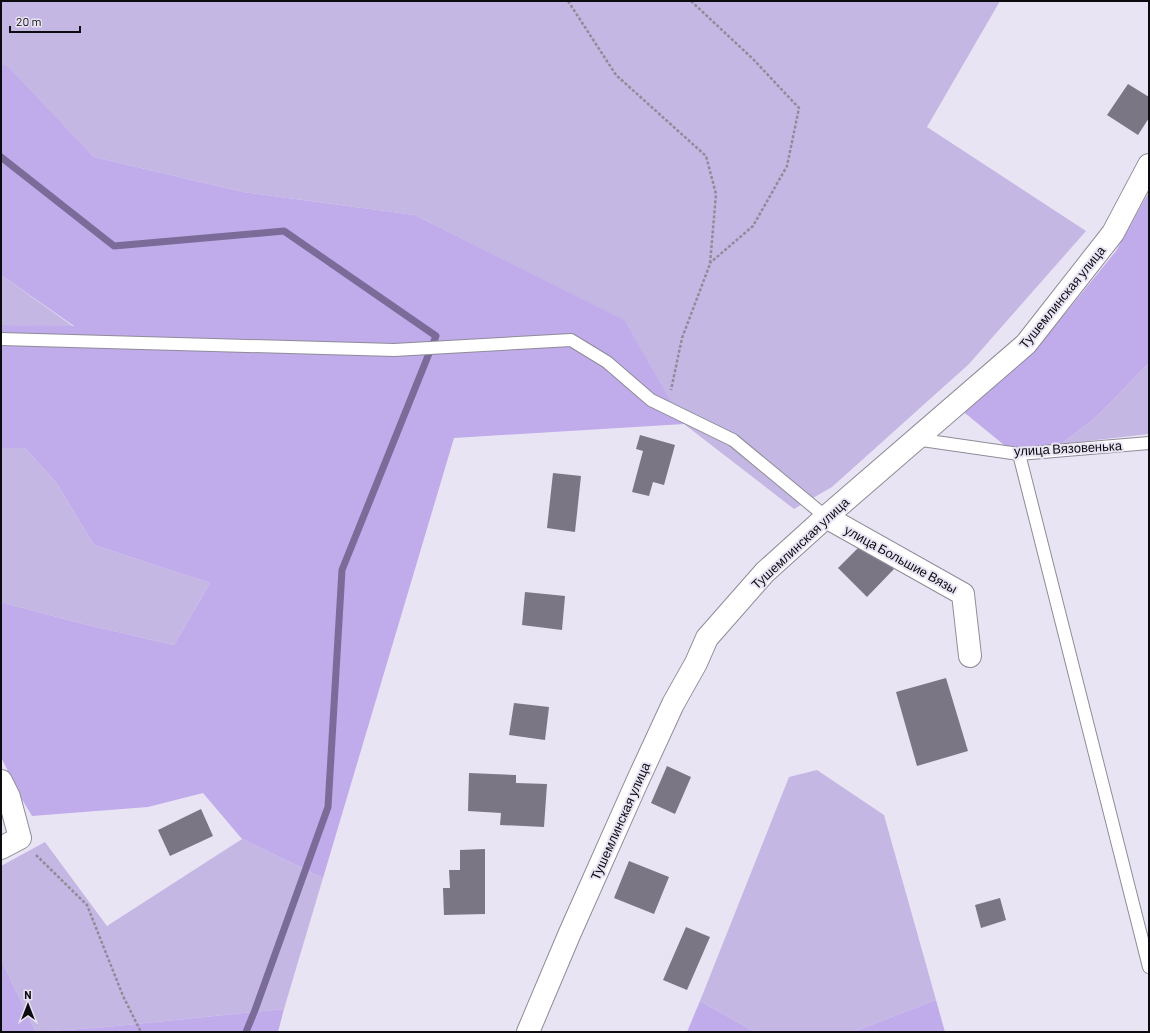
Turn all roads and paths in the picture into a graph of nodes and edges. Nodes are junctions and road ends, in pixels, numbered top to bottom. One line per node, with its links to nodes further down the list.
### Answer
1 (568, 1): 4 (path)
2 (691, 1): 4 (path)
3 (1149, 165): 7 (street, Тушемлинская улица)
4 (710, 264): 6 (path)
5 (1, 339): 6 (lane)
6 (667, 408): 10 (lane)
7 (915, 439): 9 (lane, улица Вязовенька); 10 (street, Тушемлинская улица)
8 (1149, 443): 9 (lane, улица Вязовенька)
9 (1019, 454): 14 (lane)
10 (826, 517): 11 (street, улица Большие Вязы); 16 (street, Тушемлинская улица)
11 (970, 656)
12 (1, 781): 13 (street)
13 (10, 843): 15 (path)
14 (1149, 967)
15 (141, 1032)
16 (528, 1032)

